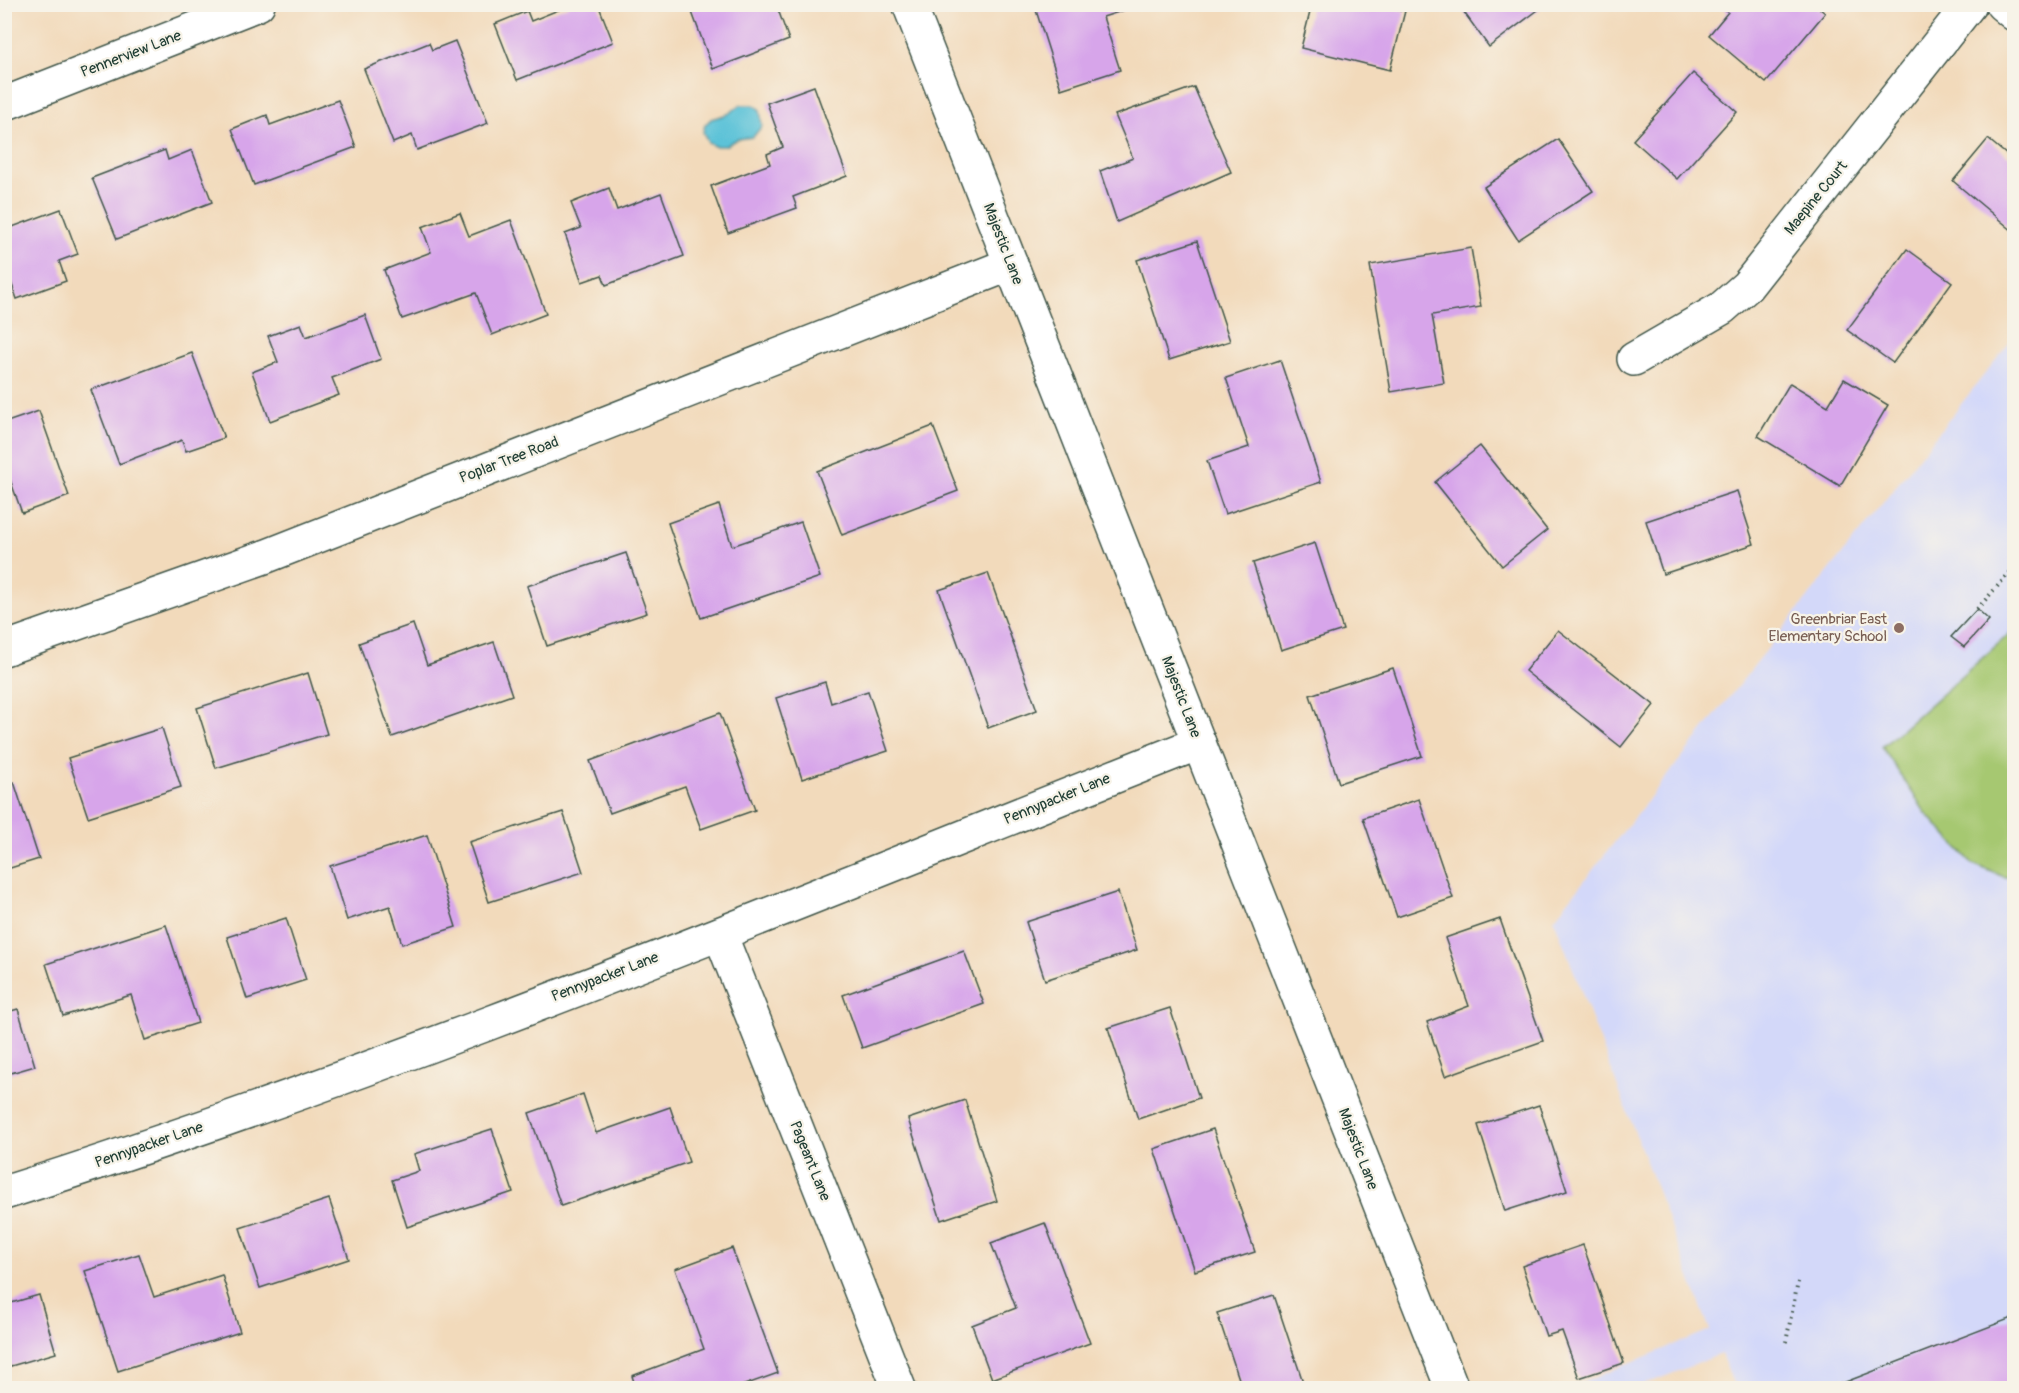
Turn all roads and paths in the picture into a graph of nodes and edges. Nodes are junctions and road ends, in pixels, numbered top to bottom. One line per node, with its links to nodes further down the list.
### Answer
1 (258, 4): 6 (street, Pennerview Lane)
2 (909, 4): 7 (street, Majestic Lane)
3 (1971, 4): 8 (street, Maepine Court)
4 (2002, 4): 5 (street)
5 (2014, 14)
6 (4, 104)
7 (1011, 264): 11 (street, Poplar Tree Road); 12 (street, Majestic Lane)
8 (1634, 359)
9 (2014, 568): 10 (path)
10 (1977, 609)
11 (4, 649)
12 (1199, 742): 13 (street, Pennypacker Lane); 18 (street, Majestic Lane)
13 (720, 934): 14 (street, Pennypacker Lane); 17 (street, Pageant Lane)
14 (4, 1193)
15 (1798, 1282): 16 (path)
16 (1786, 1342)
17 (899, 1389)
18 (1452, 1389)

